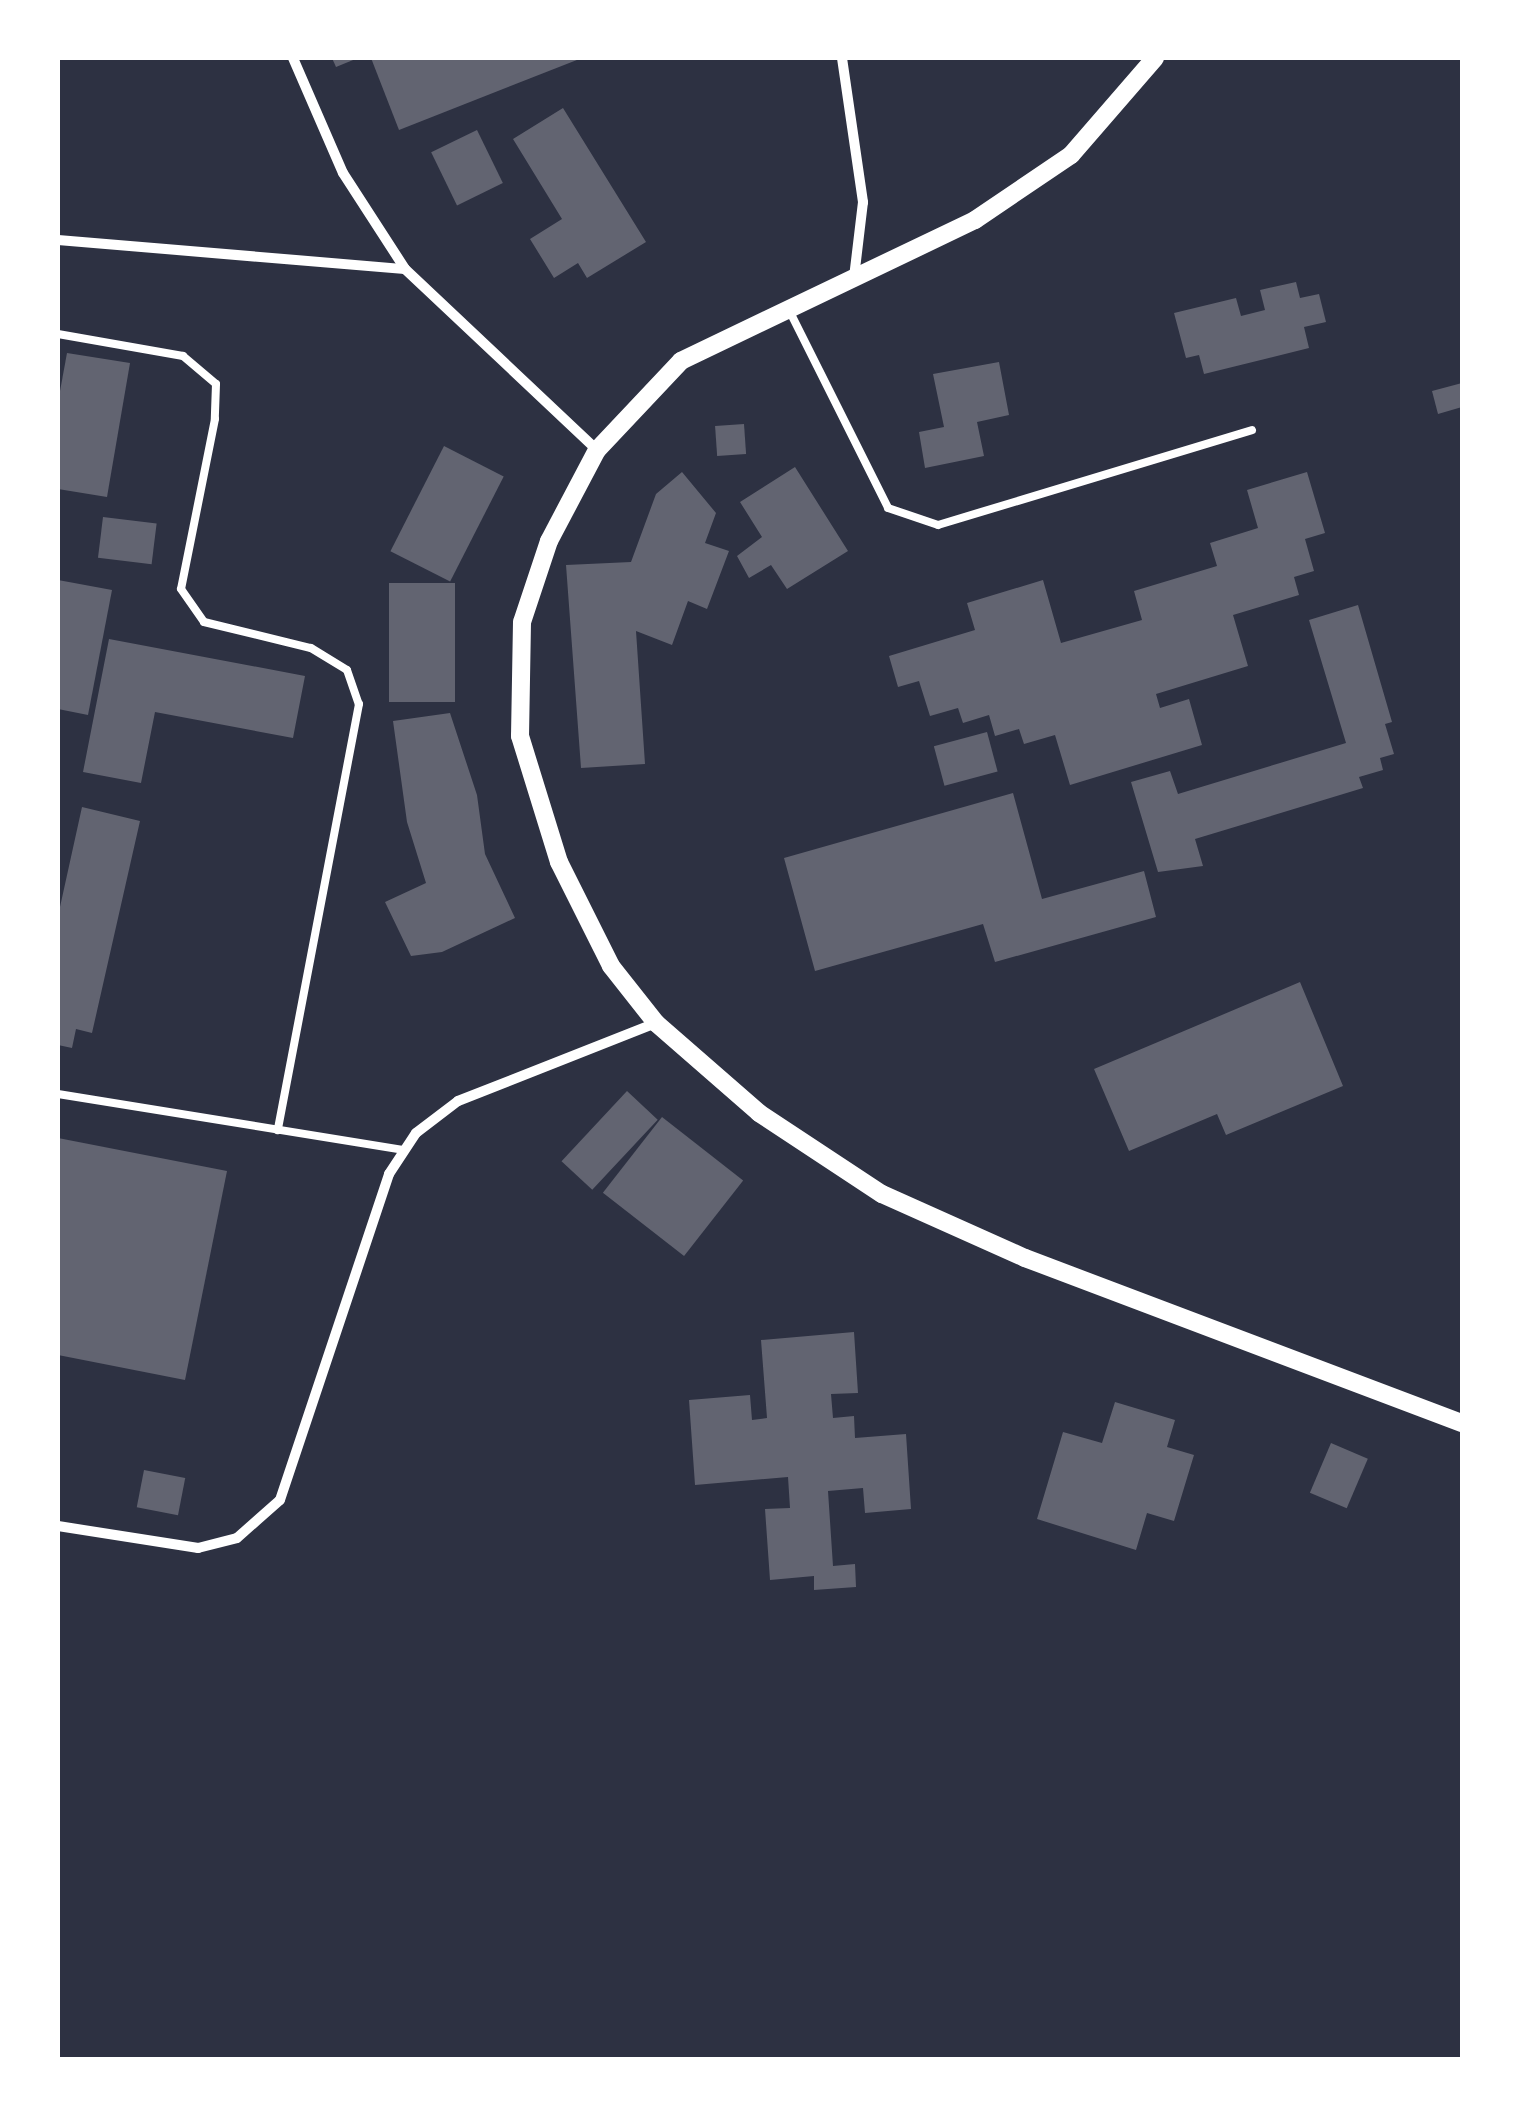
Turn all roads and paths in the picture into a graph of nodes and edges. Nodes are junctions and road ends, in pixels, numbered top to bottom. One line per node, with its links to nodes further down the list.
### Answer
1 (292, 58): 5 (street)
2 (842, 58): 6 (street)
3 (1155, 58): 6 (street)
4 (58, 240): 5 (street)
5 (405, 268): 10 (street)
6 (854, 278): 7 (street)
7 (788, 308): 9 (lane); 10 (street)
8 (58, 334): 13 (lane)
9 (1252, 430)
10 (597, 450): 11 (street)
11 (656, 1023): 14 (street); 15 (street)
12 (58, 1094): 13 (lane)
13 (278, 1130): 14 (lane)
14 (404, 1150): 16 (street)
15 (1462, 1423)
16 (58, 1526)

